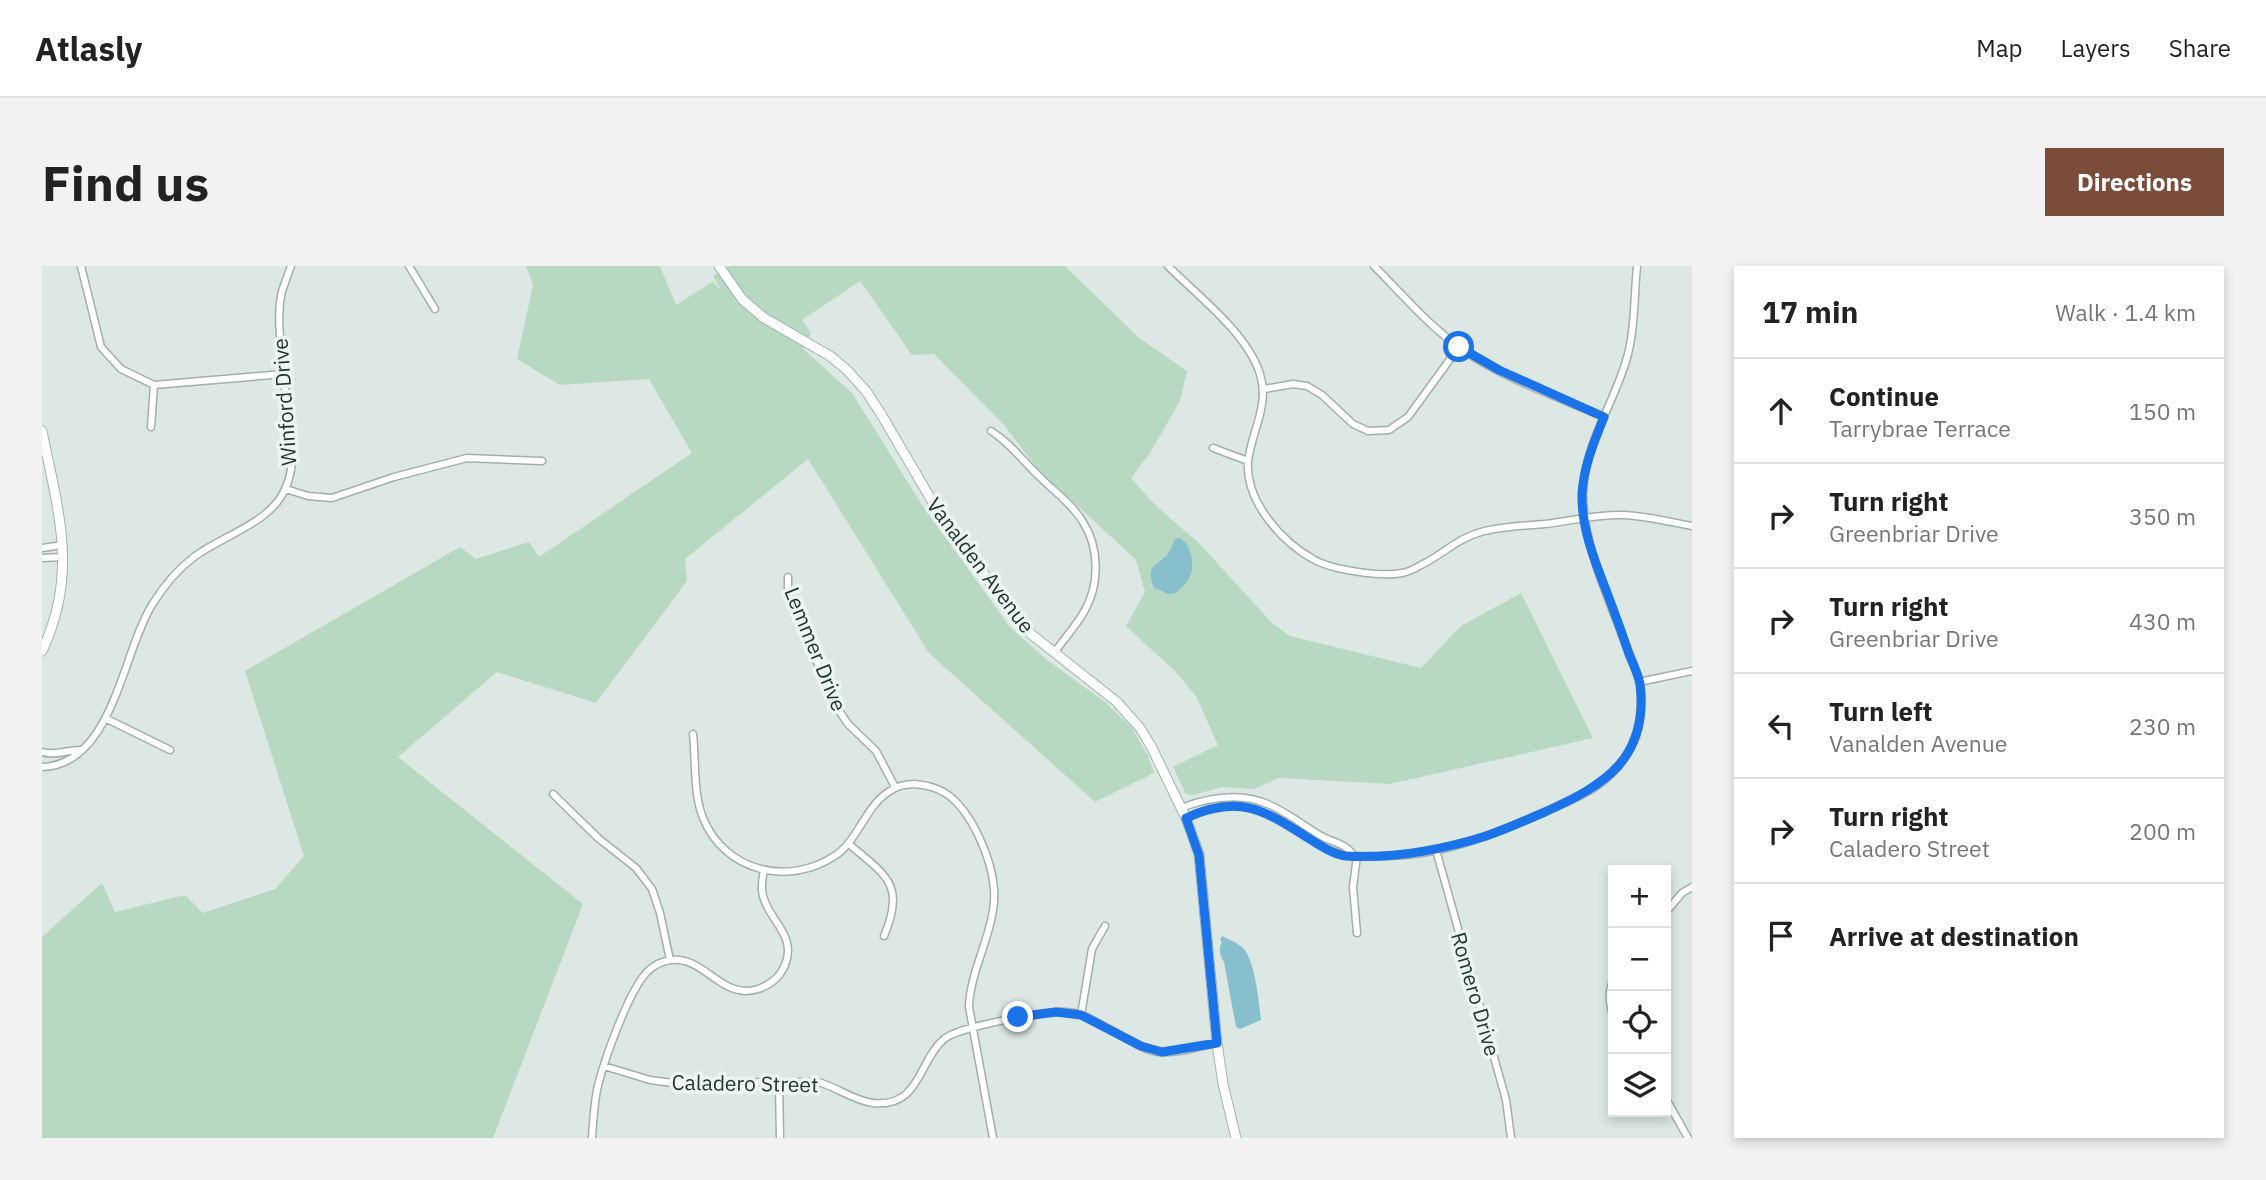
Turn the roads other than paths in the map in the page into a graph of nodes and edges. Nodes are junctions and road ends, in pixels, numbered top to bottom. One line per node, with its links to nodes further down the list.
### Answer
1 (81, 266): 11 (street)
2 (291, 266): 10 (street, Winford Drive)
3 (409, 266): 8 (street)
4 (719, 266): 29 (main road, Vanalden Avenue)
5 (1168, 266): 12 (street)
6 (1374, 266): 9 (street)
7 (1637, 266): 13 (street)
8 (435, 309)
9 (1459, 347): 12 (street); 13 (street)
10 (284, 374): 11 (street); 20 (street, Winford Drive)
11 (154, 385): 14 (street)
12 (1264, 389): 19 (street)
13 (1604, 417): 21 (street)
14 (151, 427)
15 (42, 431): 23 (main road)
16 (991, 431): 29 (street)
17 (1213, 448): 19 (street)
18 (542, 461): 20 (street)
19 (1248, 461): 21 (street)
20 (286, 489): 32 (street, Winford Drive)
21 (1584, 519): 22 (street); 31 (street)
22 (1692, 526)
23 (63, 545): 24 (street); 25 (main road)
24 (42, 548)
25 (63, 557): 26 (street); 28 (main road)
26 (42, 558)
27 (788, 577): 38 (street, Lemmer Drive)
28 (42, 651)
29 (1054, 653): 40 (main road, Vanalden Avenue)
30 (1692, 671): 31 (street)
31 (1639, 682): 43 (street)
32 (107, 719): 34 (street, Winford Drive); 35 (street)
33 (693, 734): 45 (street)
34 (80, 750): 36 (street); 37 (street, Winford Drive)
35 (170, 750)
36 (42, 752)
37 (42, 767)
38 (895, 788): 42 (street); 53 (street)
39 (553, 794): 51 (street)
40 (1181, 808): 41 (main road, Vanalden Avenue); 44 (street)
41 (1186, 818): 44 (street); 54 (main road, Vanalden Avenue)
42 (849, 844): 45 (street); 50 (street)
43 (1437, 850): 44 (street); 62 (street, Romero Drive)
44 (1355, 855): 49 (street)
45 (764, 870): 51 (street)
46 (1692, 887): 47 (street)
47 (1671, 906)
48 (1105, 926): 52 (street)
49 (1357, 933)
50 (884, 936)
51 (670, 960): 55 (street)
52 (1081, 1015): 53 (street, Caladero Street); 54 (street, Caladero Street)
53 (973, 1029): 56 (street, Caladero Street); 60 (street)
54 (1217, 1043): 61 (main road, Vanalden Avenue)
55 (604, 1066): 56 (street, Caladero Street); 58 (street)
56 (779, 1083): 59 (street)
57 (1671, 1108): 63 (street)
58 (592, 1138)
59 (780, 1138)
60 (993, 1138)
61 (1236, 1138)
62 (1511, 1138)
63 (1688, 1138)

